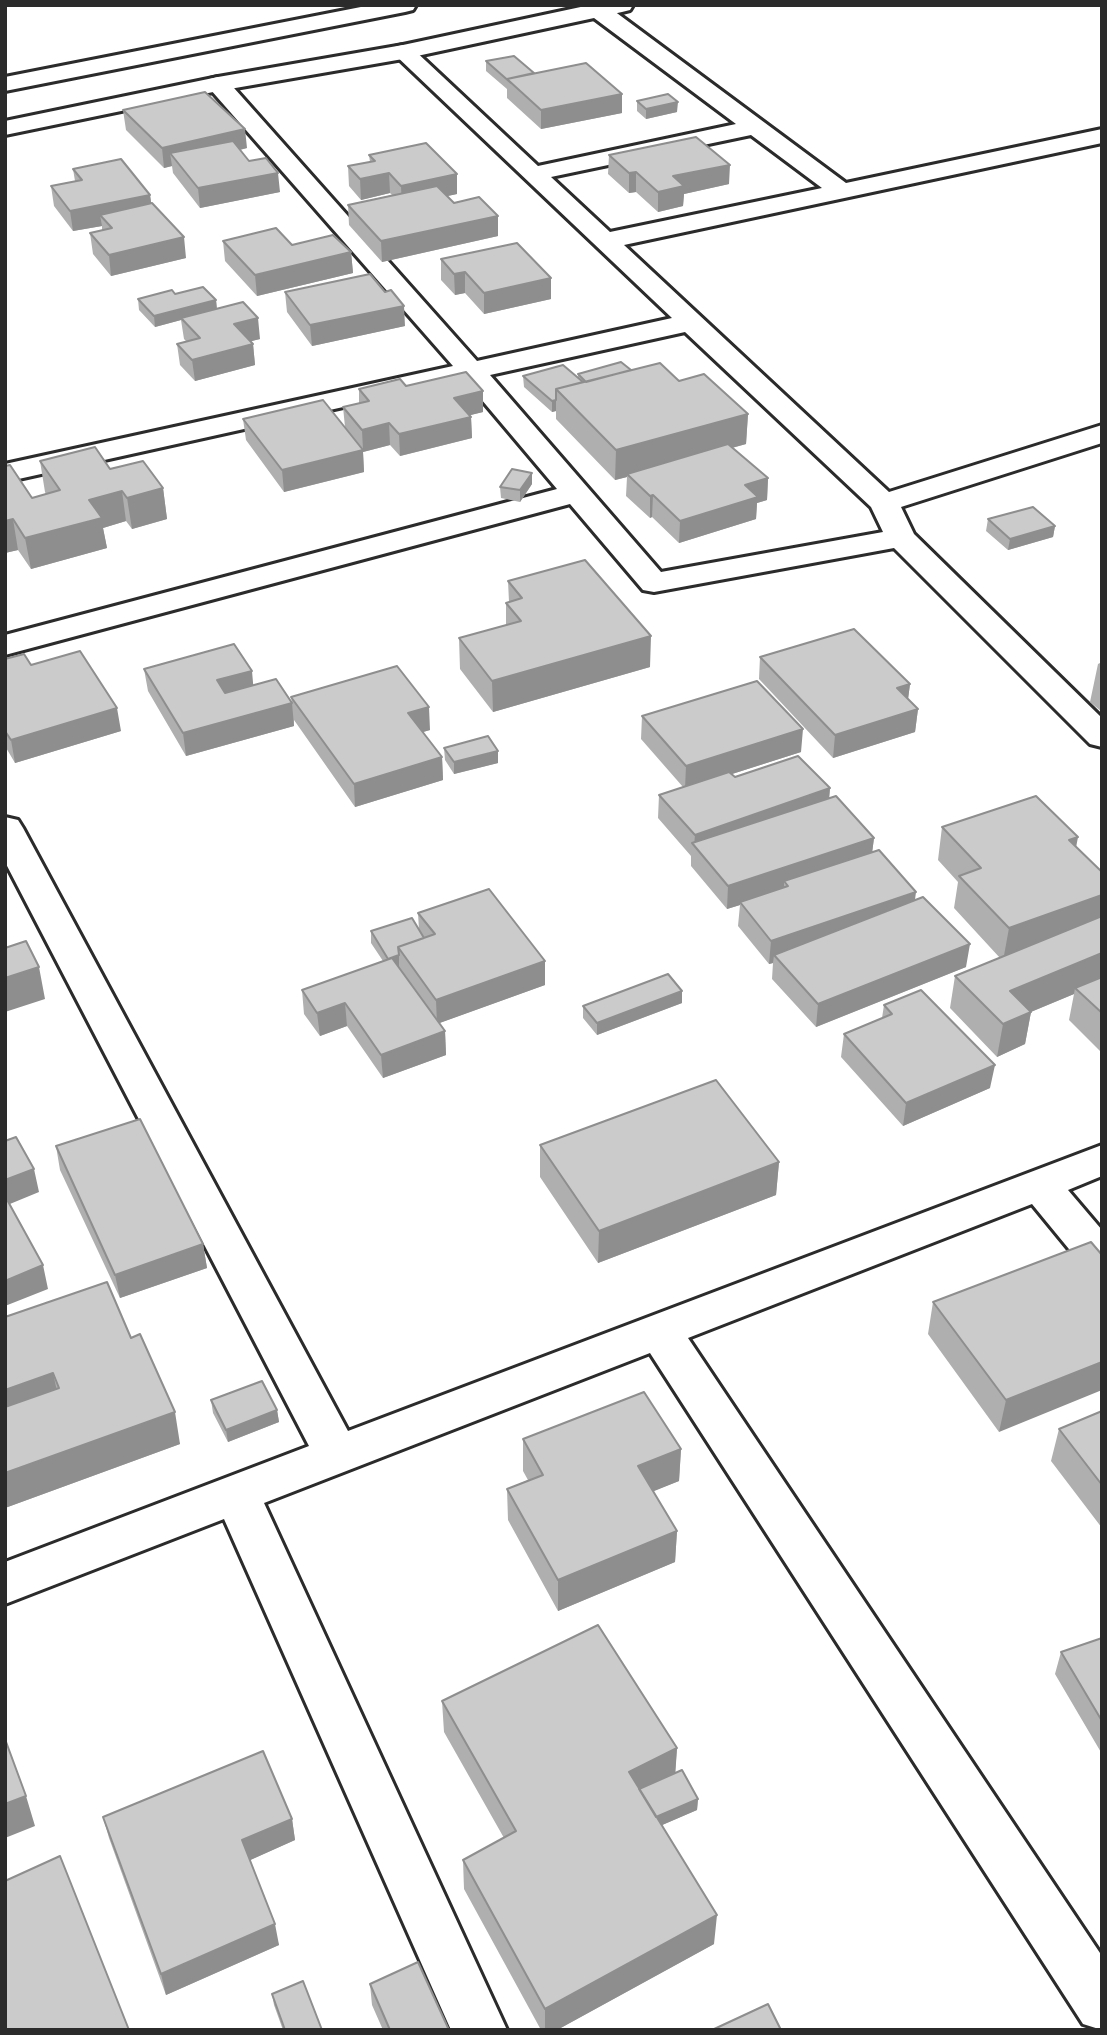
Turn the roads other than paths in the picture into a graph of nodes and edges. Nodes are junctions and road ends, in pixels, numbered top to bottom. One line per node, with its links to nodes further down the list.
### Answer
1 (405, 5): 5 (street)
2 (622, 5): 3 (street)
3 (598, 10): 4 (street); 7 (street)
4 (403, 52): 6 (street); 10 (street)
5 (5, 84)
6 (218, 84): 8 (street); 14 (street)
7 (755, 127): 10 (street); 11 (street)
8 (5, 128)
9 (1102, 136): 11 (street)
10 (533, 174): 12 (street)
11 (842, 191): 12 (street)
12 (605, 241): 13 (street)
13 (692, 322): 14 (street); 18 (street)
14 (472, 371): 16 (street); 17 (street)
15 (1102, 434): 18 (street)
16 (5, 474)
17 (577, 493): 19 (street); 20 (street)
18 (884, 503): 19 (street)
19 (901, 538): 21 (street)
20 (5, 645)
21 (1102, 737)
22 (5, 828): 27 (street)
23 (1102, 1160): 24 (street)
24 (1039, 1184): 25 (street); 26 (street)
25 (1102, 1259)
26 (660, 1332): 27 (street); 30 (street)
27 (337, 1455): 28 (street)
28 (236, 1494): 29 (street); 31 (street)
29 (5, 1583)
30 (1102, 2005)
31 (480, 2030)

